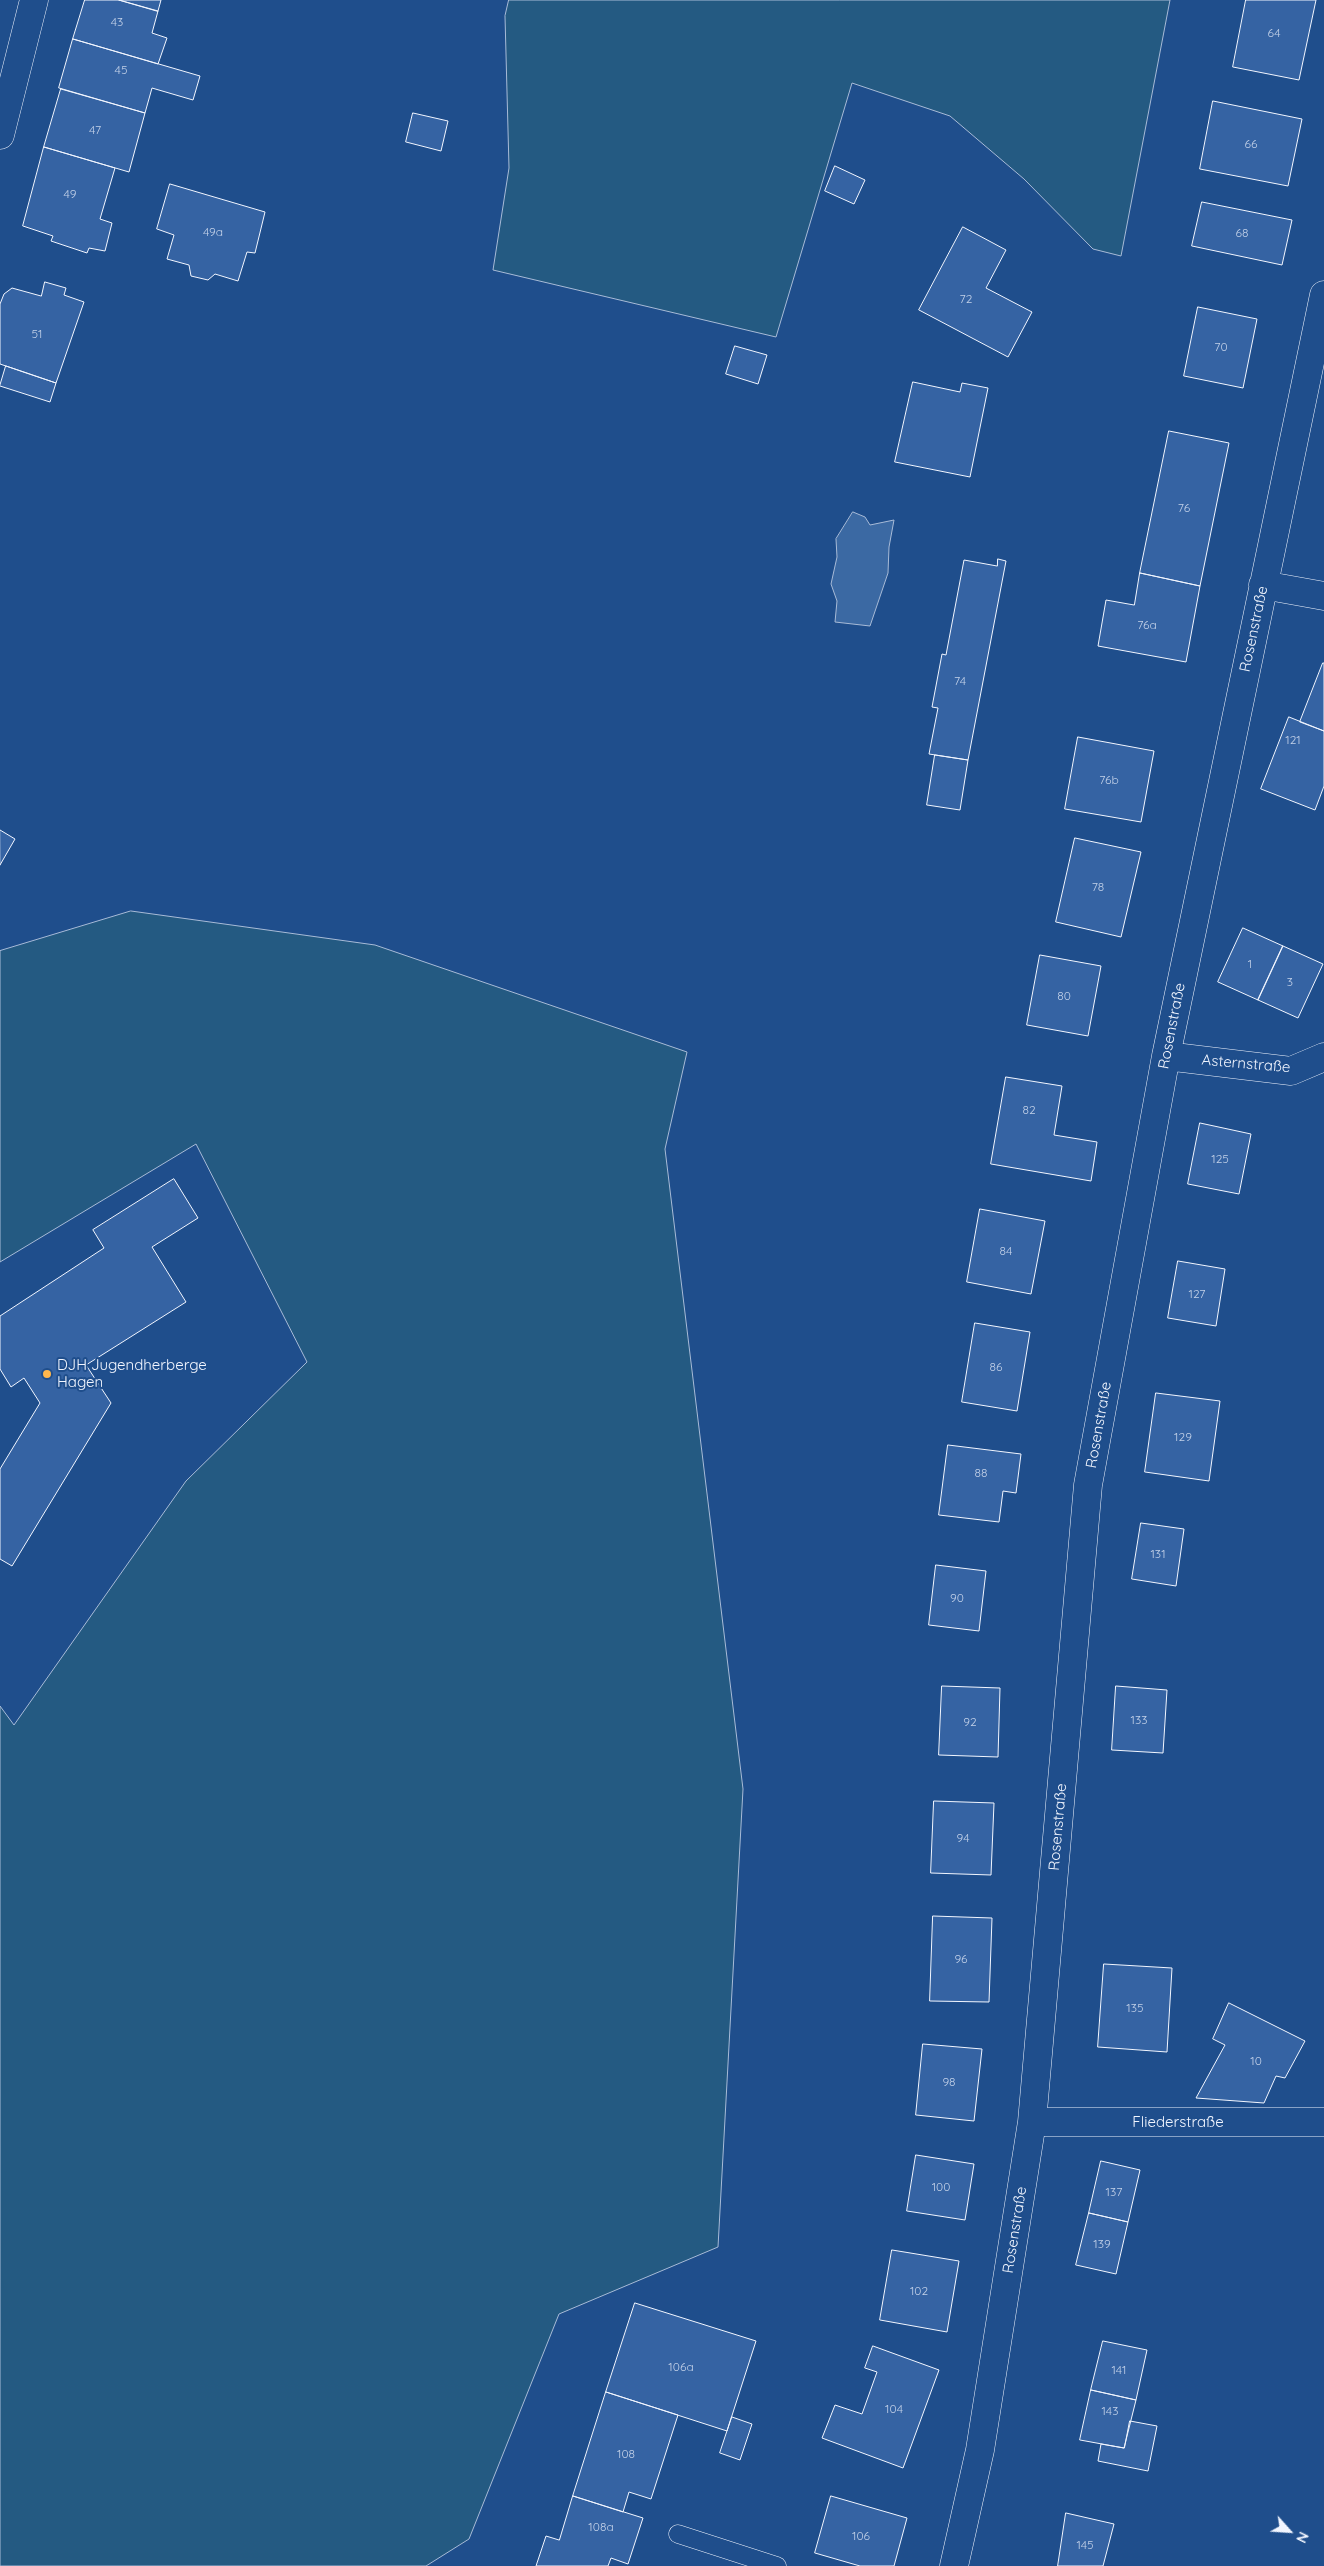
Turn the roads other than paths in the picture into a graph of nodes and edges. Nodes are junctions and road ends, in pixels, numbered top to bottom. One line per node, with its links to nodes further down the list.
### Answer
1 (34, 0): 2 (street)
2 (0, 135)
3 (1324, 295): 4 (street, Rosenstraße)
4 (1263, 585): 5 (street); 6 (street, Rosenstraße)
5 (1324, 596)
6 (1166, 1056): 7 (street, Asternstraße); 8 (street, Rosenstraße)
7 (1324, 1057)
8 (1032, 2122): 9 (street, Fliederstraße); 12 (street, Rosenstraße)
9 (1324, 2122)
10 (678, 2534): 11 (lane)
11 (776, 2566)
12 (954, 2566)

